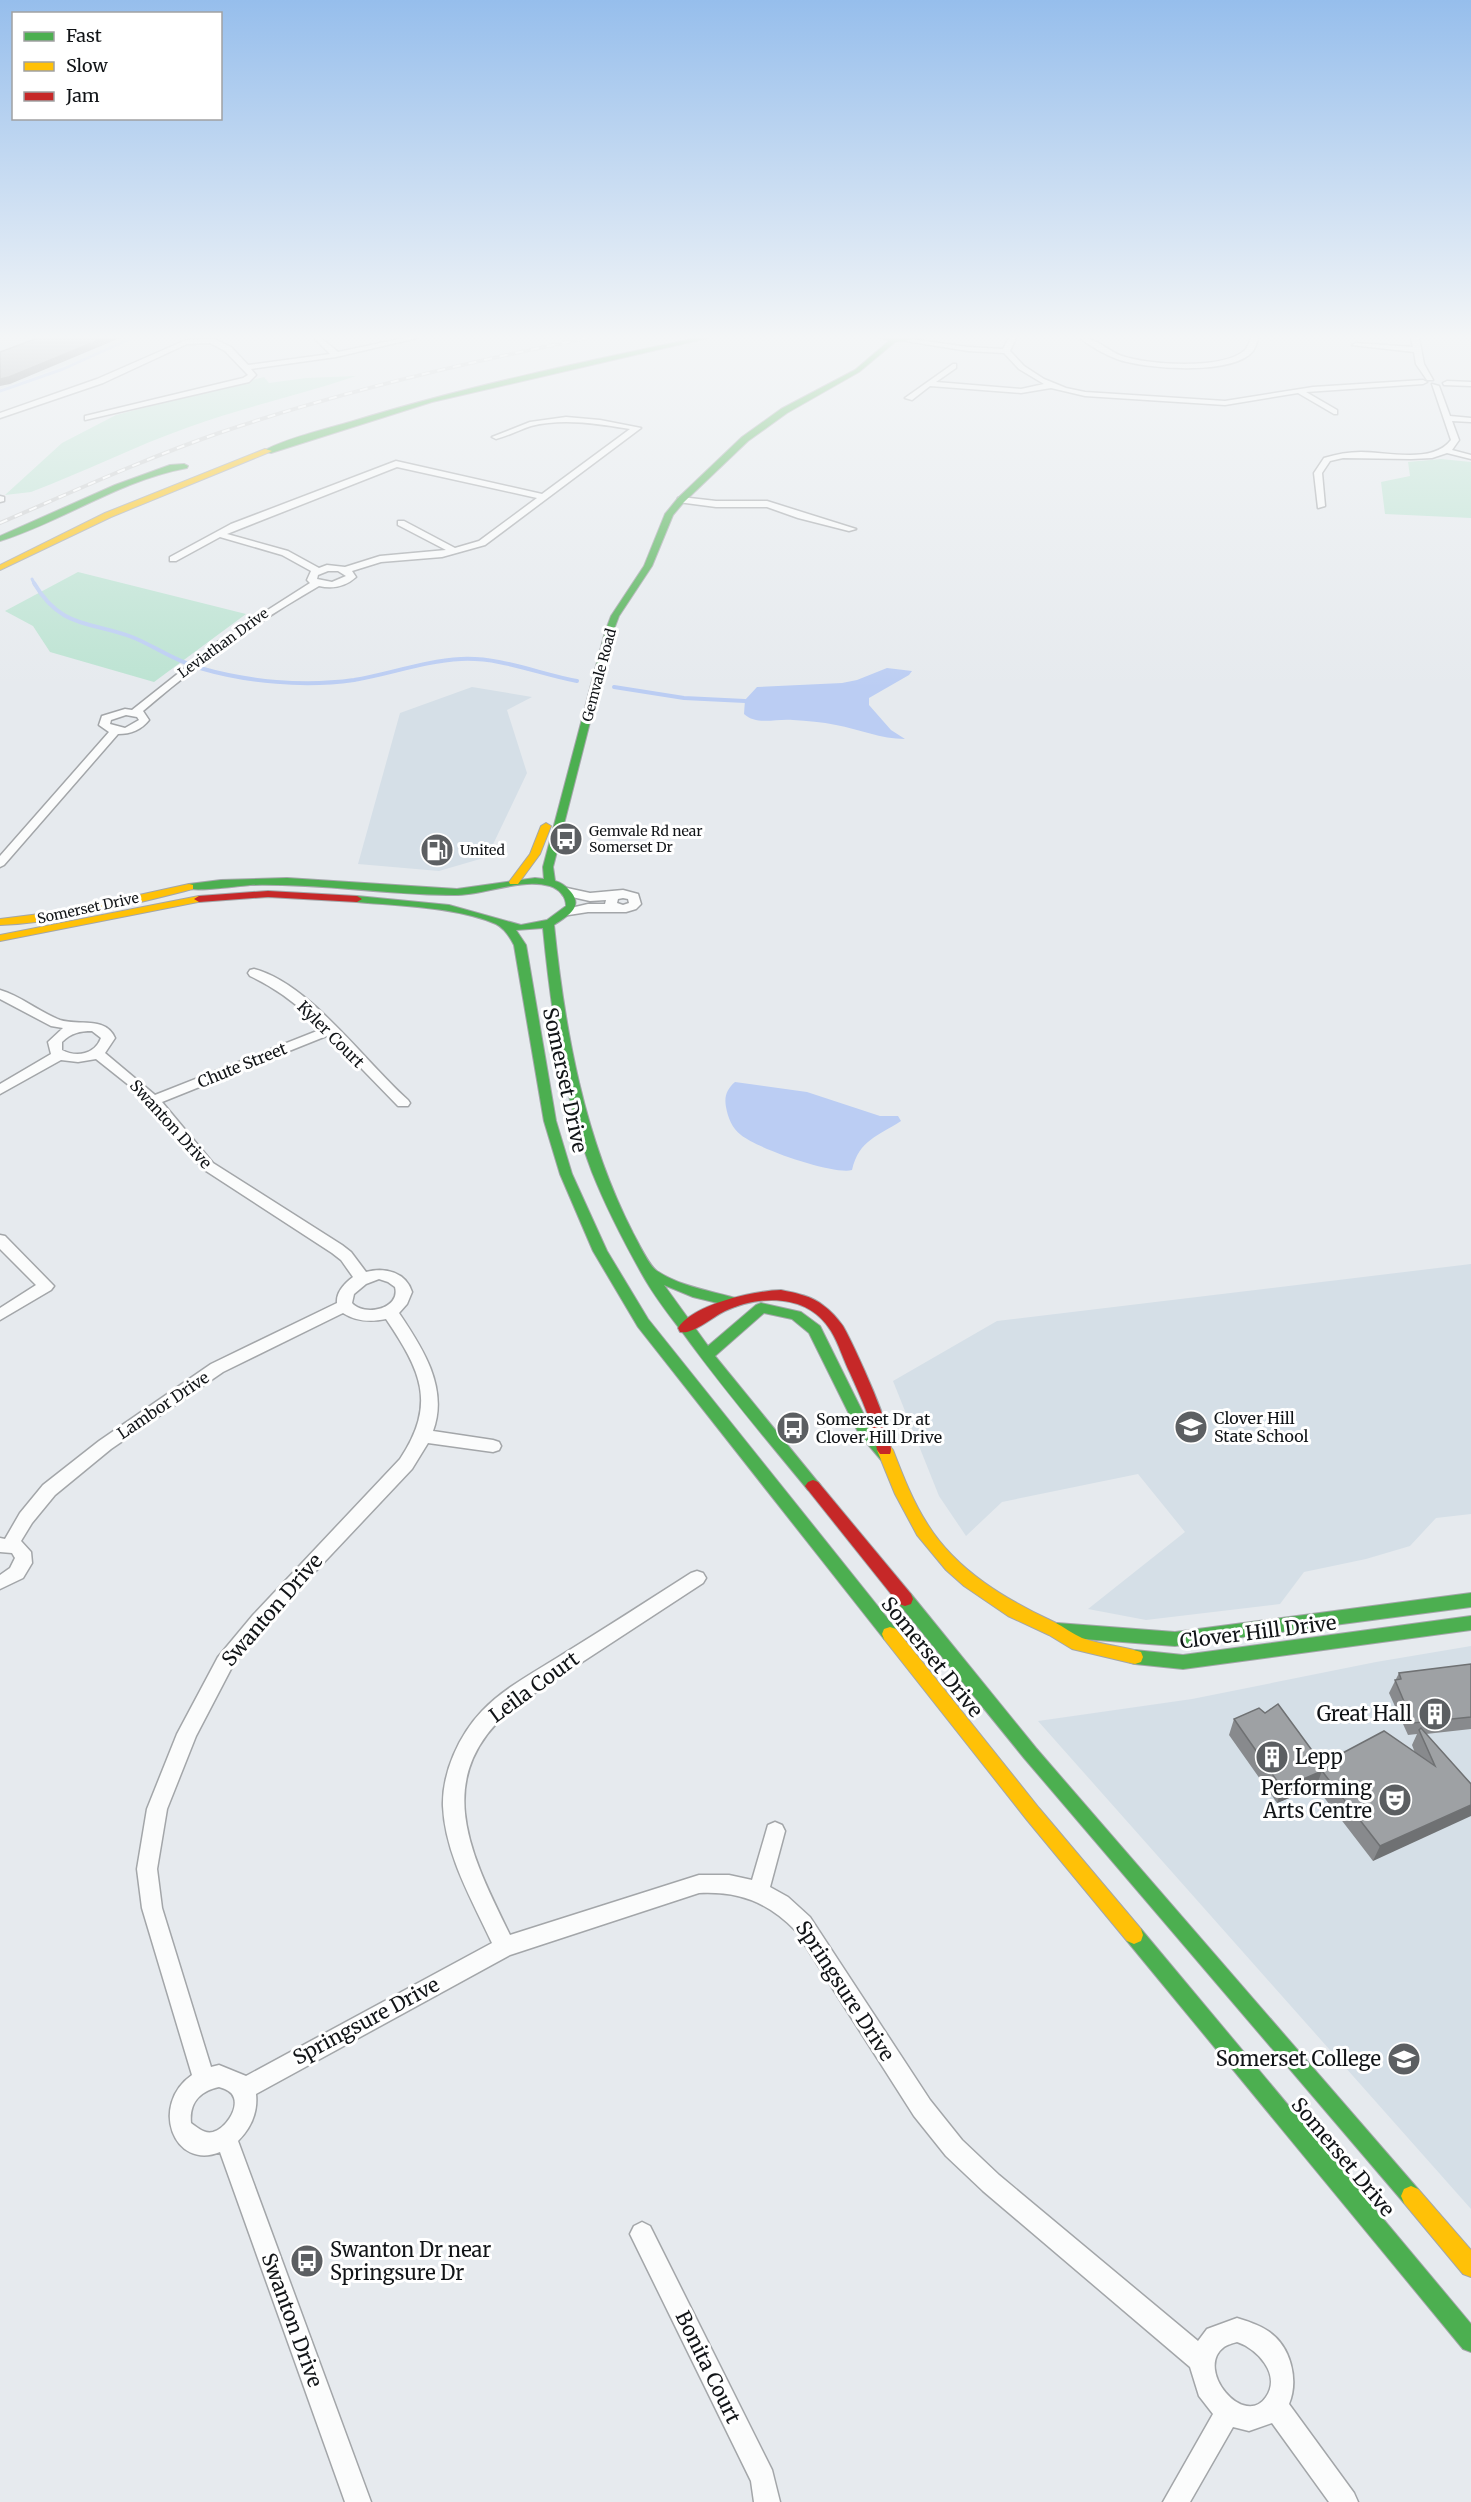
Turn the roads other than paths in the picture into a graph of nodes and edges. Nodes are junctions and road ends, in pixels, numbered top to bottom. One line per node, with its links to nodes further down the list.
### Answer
1 (226, 455): 9 (main road)
2 (257, 455): 20 (main road)
3 (264, 455): 23 (main road)
4 (600, 455): 10 (street, Leviathan Drive)
5 (727, 455): 11 (main road, Gemvale Road)
6 (1352, 455): 12 (street)
7 (1382, 455): 8 (street)
8 (1428, 455)
9 (200, 464): 16 (main road); 17 (main road)
10 (542, 497): 15 (street); 18 (street, Leviathan Drive)
11 (681, 500): 14 (street); 27 (main road, Gemvale Road)
12 (1321, 506)
13 (401, 523): 18 (street)
14 (852, 529)
15 (218, 534): 19 (street); 22 (street)
16 (0, 539)
17 (0, 550)
18 (455, 551): 21 (street, Leviathan Drive)
19 (173, 559)
20 (0, 568)
21 (346, 570): 22 (street, Leviathan Drive); 24 (street, Leviathan Drive)
22 (318, 571): 24 (street)
23 (0, 582)
24 (317, 583): 25 (street, Leviathan Drive)
25 (136, 712): 26 (street, Leviathan Drive); 26 (street)
26 (116, 730): 28 (street)
27 (572, 774): 29 (main road, Gemvale Road); 30 (main road, Gemvale Road)
28 (2, 857)
29 (514, 882): 30 (main road, Somerset Drive); 31 (main road, Somerset Drive)
30 (550, 883): 32 (main road, Somerset Drive)
31 (498, 888): 36 (main road); 37 (main road, Somerset Drive)
32 (567, 892): 34 (street); 35 (main road)
33 (639, 895): 34 (street)
34 (616, 902): 35 (street)
35 (567, 913): 38 (main road, Somerset Drive)
36 (496, 921): 38 (main road, Somerset Drive); 39 (main road, Somerset Drive); 58 (main road, Somerset Drive)
37 (0, 922)
38 (548, 924): 51 (main road, Somerset Drive)
39 (0, 938)
40 (254, 973): 44 (street, Kyler Court)
41 (0, 994): 43 (street)
42 (0, 1005): 45 (street)
43 (77, 1028): 45 (street); 46 (street)
44 (330, 1030): 48 (street, Chute Street); 49 (street, Kyler Court)
45 (57, 1048): 46 (street); 47 (street)
46 (97, 1053): 48 (street, Swanton Drive)
47 (0, 1090)
48 (154, 1100): 52 (street, Swanton Drive)
49 (403, 1102)
50 (0, 1240): 57 (street)
51 (648, 1273): 53 (main road); 58 (main road, Somerset Drive)
52 (362, 1278): 54 (street); 56 (street)
53 (734, 1302): 58 (main road, Clover Hill Drive); 62 (main road, Clover Hill Drive)
54 (346, 1305): 56 (street); 63 (street, Lambor Drive)
55 (761, 1308): 58 (main road, Clover Hill Drive); 59 (main road); 62 (main road, Clover Hill Drive)
56 (390, 1312): 60 (street, Swanton Drive)
57 (0, 1315)
58 (670, 1334): 59 (main road, Somerset Drive); 77 (main road, Somerset Drive)
59 (707, 1355): 76 (main road, Somerset Drive)
60 (424, 1436): 61 (street); 72 (street, Swanton Drive)
61 (493, 1446)
62 (886, 1456): 68 (main road, Clover Hill Drive)
63 (6, 1545): 65 (street, Lambor Drive)
64 (697, 1578): 71 (street, Leila Court)
65 (0, 1582)
66 (1471, 1600): 68 (main road, Clover Hill Drive)
67 (1471, 1623): 68 (main road, Clover Hill Drive)
68 (1055, 1630)
69 (775, 1831): 70 (street)
70 (759, 1890): 71 (street, Springsure Drive); 78 (street, Springsure Drive)
71 (504, 1947): 73 (street, Springsure Drive)
72 (204, 2080): 73 (street); 74 (street)
73 (243, 2089): 74 (street)
74 (226, 2138): 81 (street, Swanton Drive)
75 (642, 2234): 82 (street, Bonita Court)
76 (1471, 2266)
77 (1471, 2341)
78 (1202, 2361): 79 (street); 80 (street)
79 (1275, 2406): 80 (street); 84 (street)
80 (1228, 2412): 83 (street)
81 (358, 2502)
82 (767, 2502)
83 (1176, 2502)
84 (1345, 2502)

